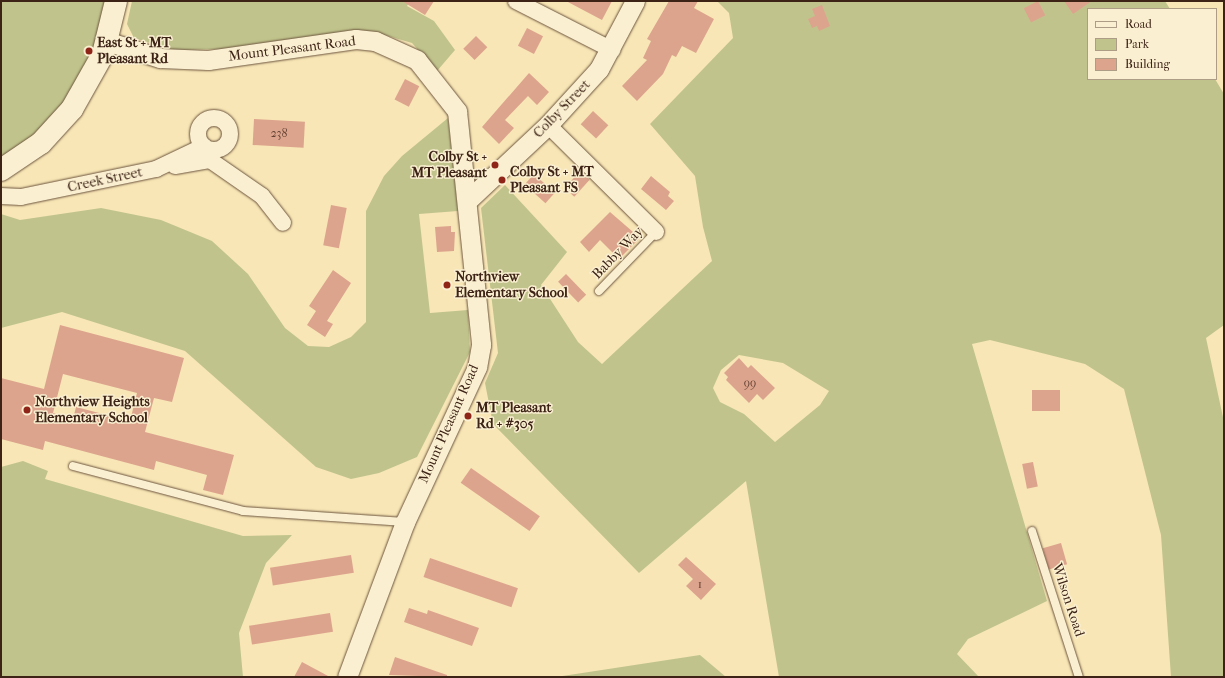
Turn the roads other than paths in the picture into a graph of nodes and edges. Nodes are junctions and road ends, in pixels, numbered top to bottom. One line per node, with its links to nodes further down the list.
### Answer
1 (116, 1): 4 (main road)
2 (516, 1): 5 (street)
3 (635, 1): 5 (street, Colby Street)
4 (106, 41): 9 (main road); 11 (street, Mount Pleasant Road)
5 (612, 50): 6 (street, Colby Street)
6 (548, 125): 11 (street, Colby Street); 13 (street)
7 (204, 146): 8 (street, Creek Street)
8 (156, 169): 10 (street, Creek Street); 12 (street)
9 (1, 170)
10 (1, 196)
11 (467, 201): 16 (street, Mount Pleasant Road)
12 (283, 223)
13 (656, 232): 14 (lane, Babby Way)
14 (599, 291)
15 (73, 466): 16 (lane)
16 (404, 522): 18 (street, Mount Pleasant Road)
17 (1032, 531): 19 (lane, Wilson Road)
18 (347, 677)
19 (1079, 677)

